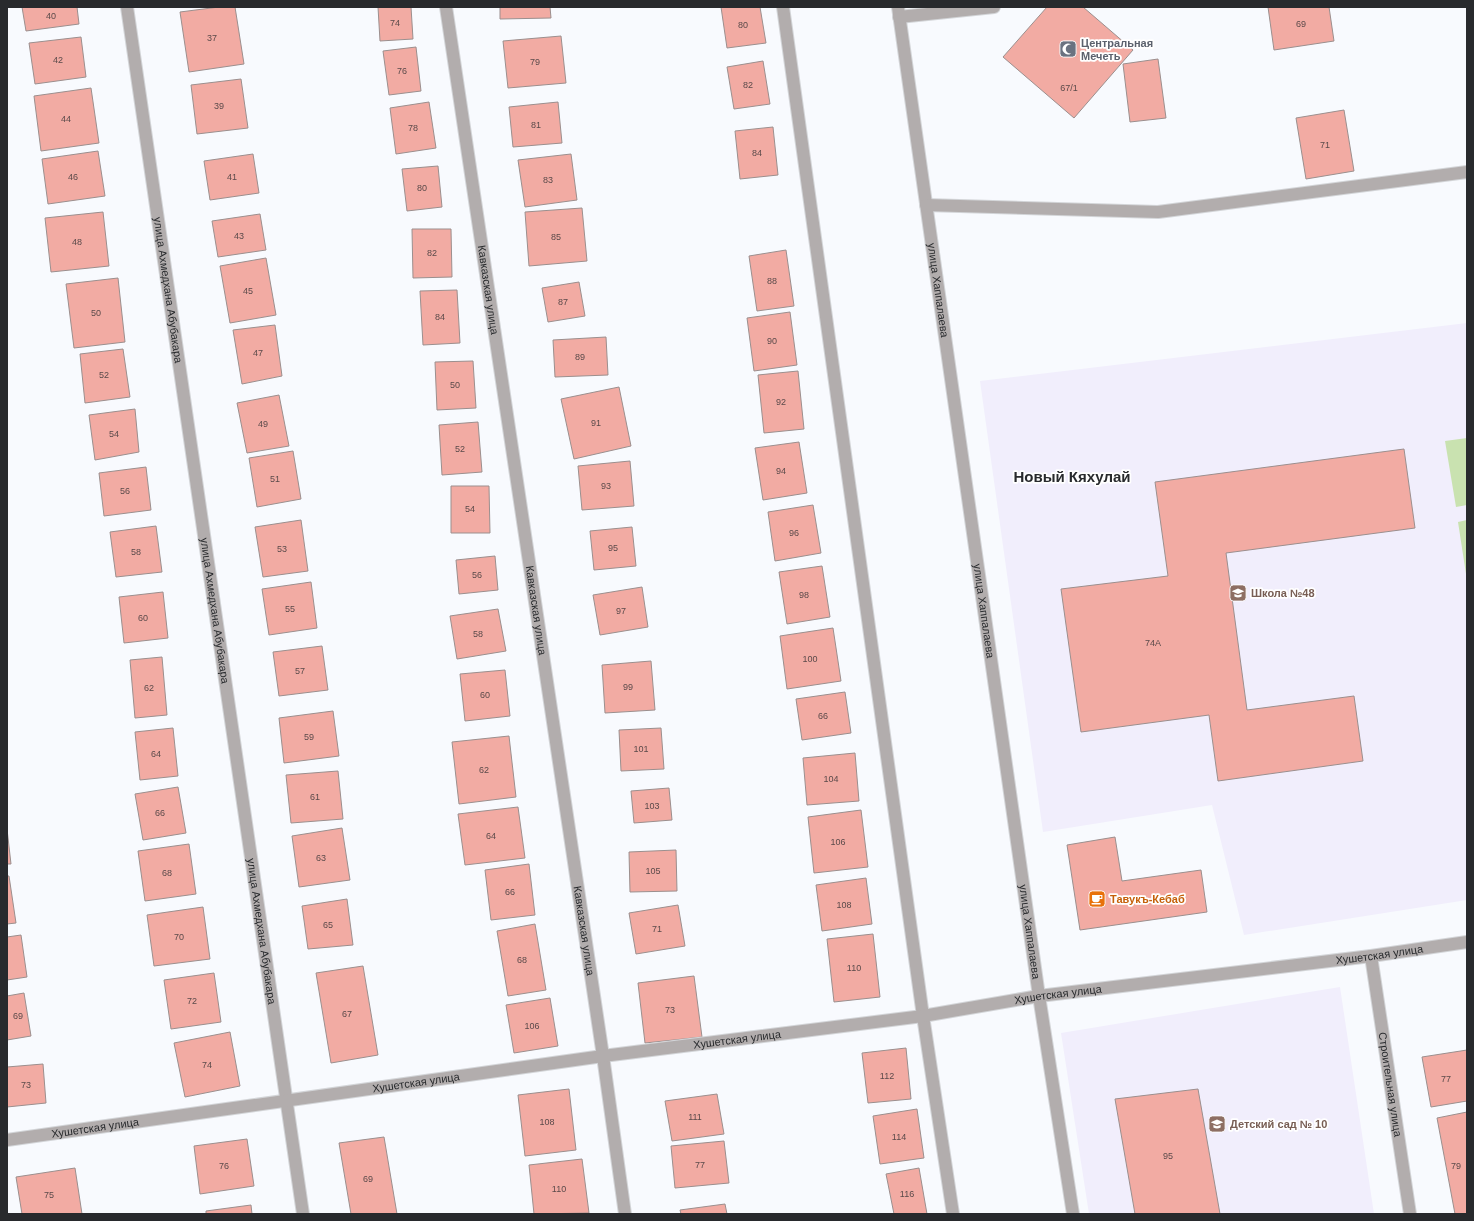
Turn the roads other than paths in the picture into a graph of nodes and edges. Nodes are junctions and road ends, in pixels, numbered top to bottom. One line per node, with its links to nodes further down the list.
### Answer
1 (128, 7): 13 (street, улица Ахмедхана Абубакара)
2 (446, 7): 12 (street, Кавказская улица)
3 (783, 7): 11 (street)
4 (994, 7): 5 (street)
5 (899, 12): 7 (street, улица Хаппалаева)
6 (1467, 172): 7 (street)
7 (926, 205): 10 (street, улица Хаппалаева)
8 (1467, 942): 9 (street, Хушетская улица)
9 (1371, 956): 10 (street, Хушетская улица); 19 (street, Строительная улица)
10 (1039, 996): 11 (street, Хушетская улица); 18 (street, улица Хаппалаева)
11 (923, 1016): 12 (street, Хушетская улица); 17 (street)
12 (603, 1056): 13 (street, Хушетская улица); 16 (street, Кавказская улица)
13 (286, 1101): 14 (street, Хушетская улица); 15 (street, улица Ахмедхана Абубакара)
14 (7, 1140)
15 (303, 1214)
16 (625, 1214)
17 (953, 1214)
18 (1073, 1214)
19 (1410, 1214)

